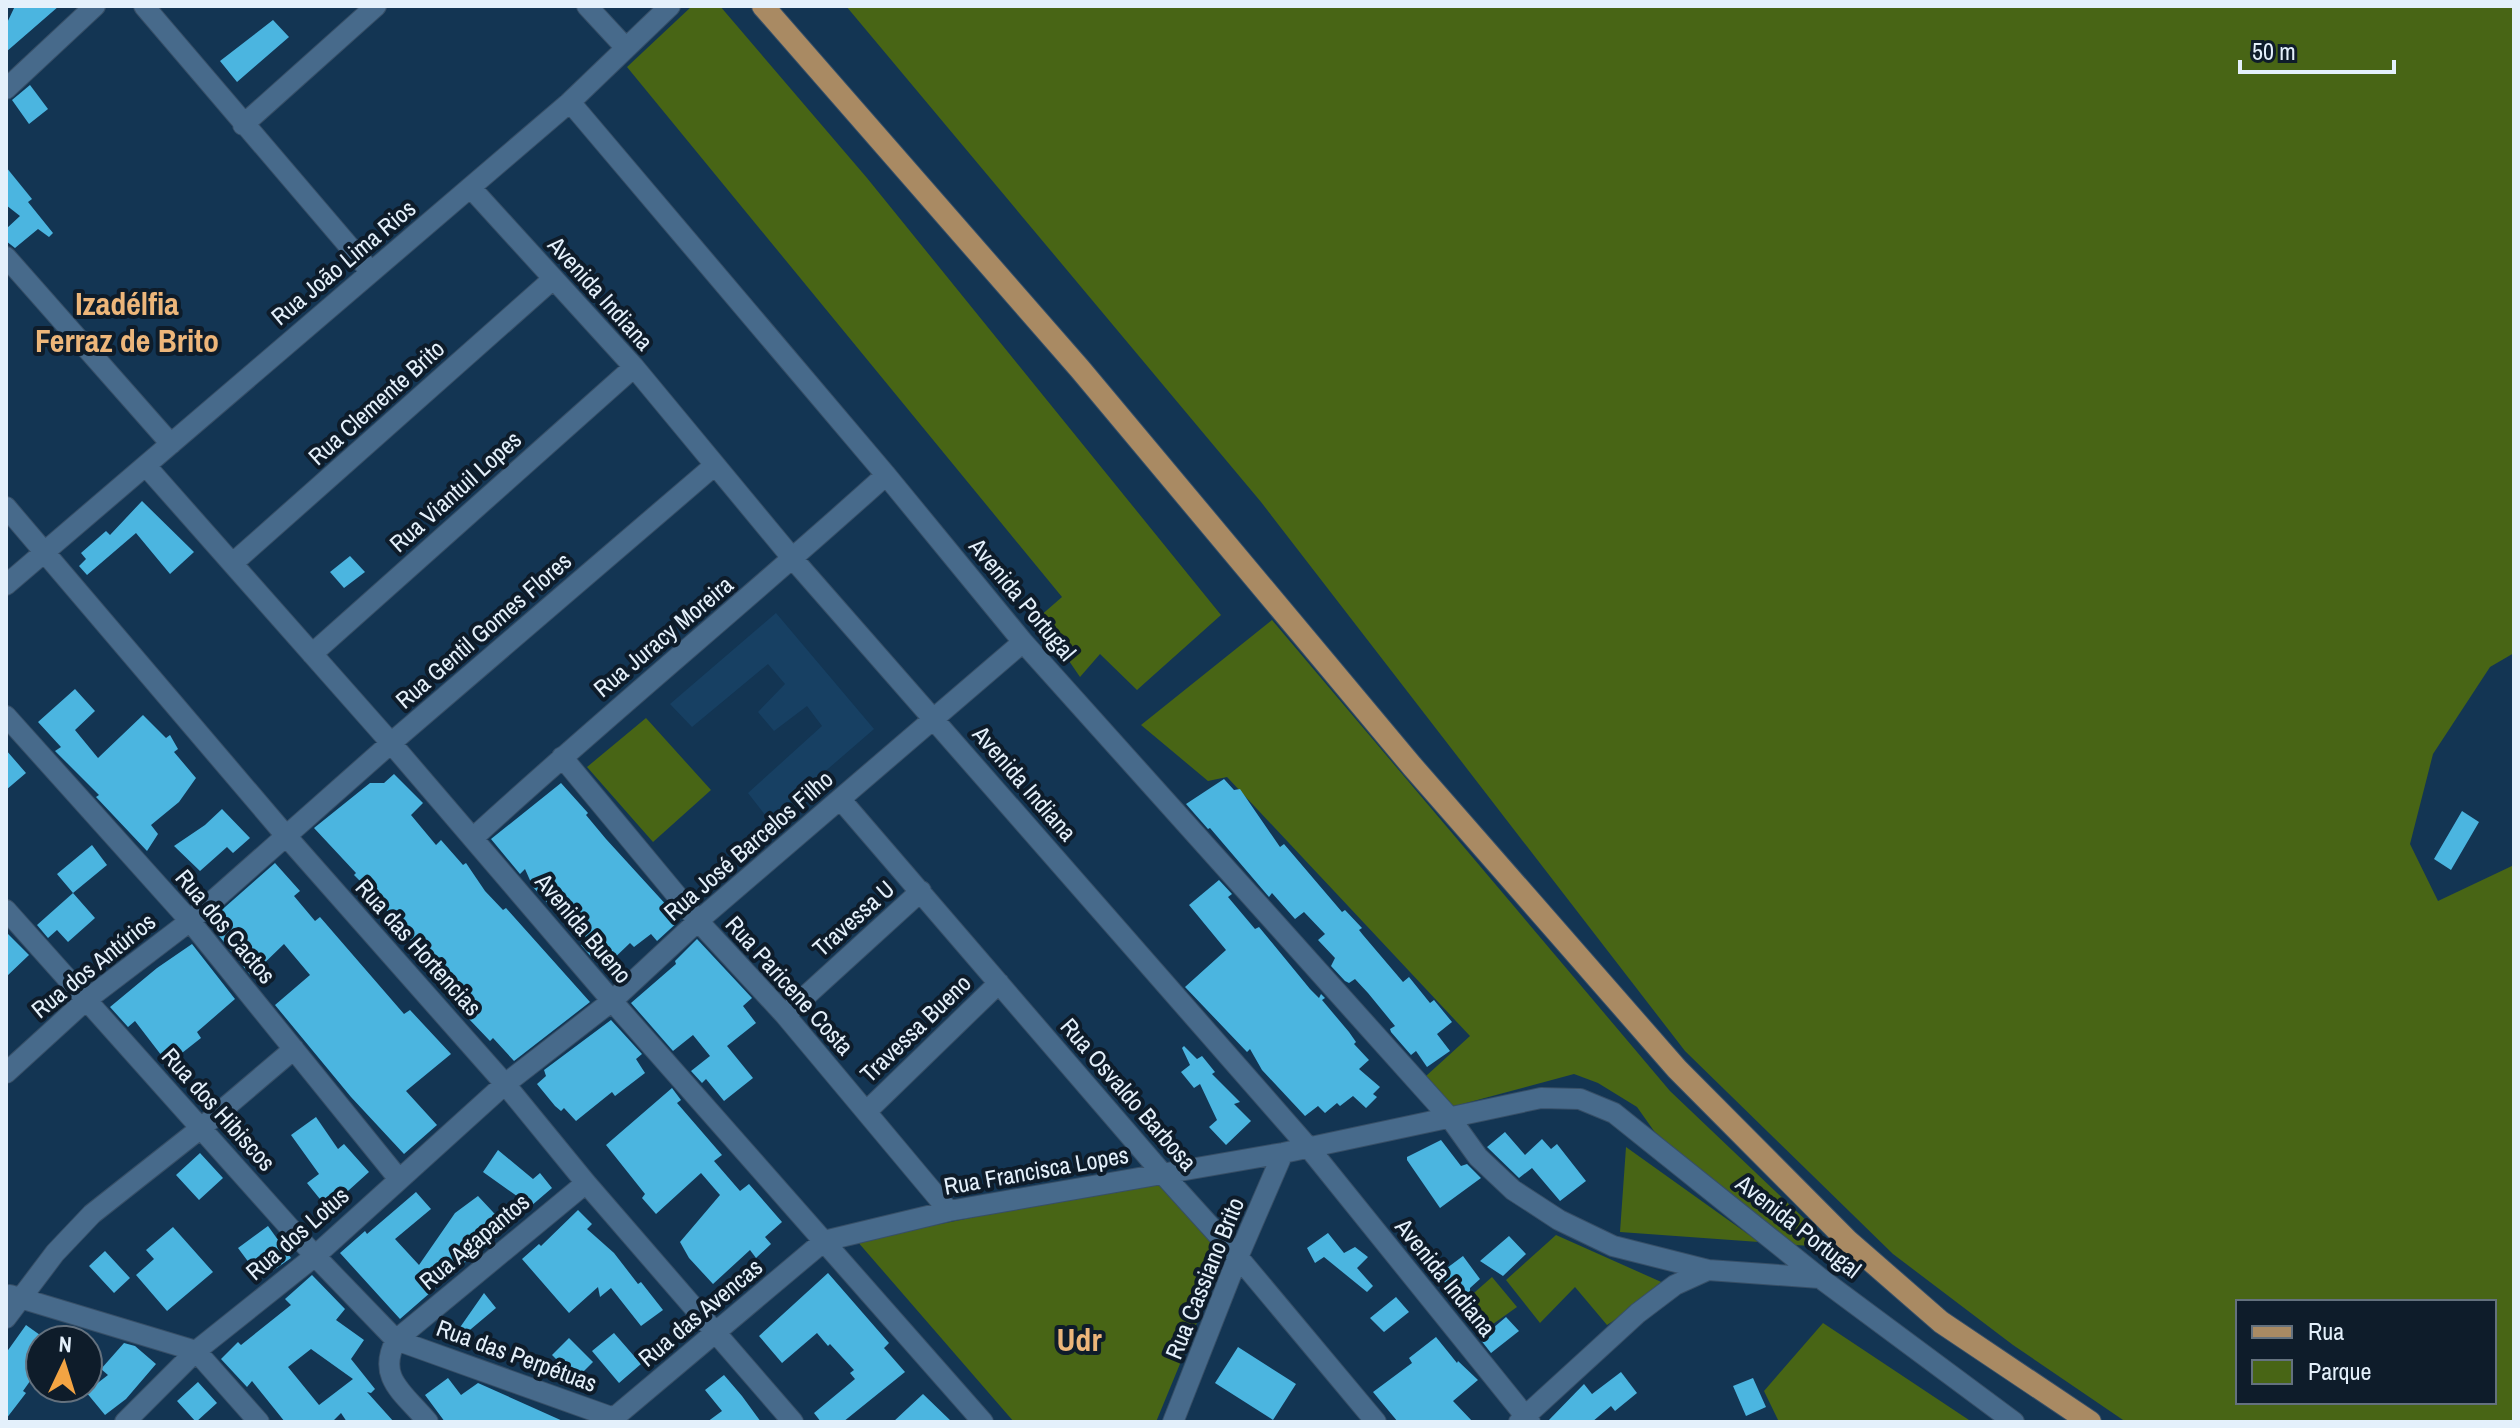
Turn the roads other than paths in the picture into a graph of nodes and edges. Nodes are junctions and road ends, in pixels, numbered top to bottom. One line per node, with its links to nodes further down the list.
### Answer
1 (95, 6): 8 (street)
2 (144, 6): 10 (street)
3 (376, 6): 10 (street)
4 (587, 6): 7 (street)
5 (670, 6): 7 (street, Rua João Lima Rios)
6 (763, 6): 75 (main road)
7 (625, 47): 9 (street, Rua João Lima Rios)
8 (6, 89)
9 (570, 102): 11 (street, Rua João Lima Rios); 19 (street, Avenida Portugal)
10 (243, 125): 13 (street)
11 (471, 188): 13 (street, Rua João Lima Rios); 14 (street, Avenida Indiana)
12 (6, 257): 16 (street)
13 (371, 272): 16 (street, Rua João Lima Rios)
14 (553, 279): 15 (street, Avenida Indiana); 23 (street, Rua Clemente Brito)
15 (634, 367): 17 (street, Avenida Indiana); 26 (street, Rua Viantuil Lopes)
16 (171, 444): 18 (street, Rua João Lima Rios)
17 (715, 465): 22 (street, Avenida Indiana); 29 (street, Rua Gentil Gomes Flores)
18 (146, 466): 21 (street, Rua João Lima Rios); 23 (street, Avenida Bueno)
19 (886, 475): 22 (street, Rua Juracy Moreira); 25 (street, Avenida Portugal)
20 (6, 507): 21 (street, Rua das Hortencias)
21 (44, 552): 24 (street, Rua João Lima Rios); 32 (street, Rua das Hortencias)
22 (793, 559): 28 (street, Avenida Indiana); 30 (street, Rua Juracy Moreira)
23 (233, 563): 26 (street, Avenida Bueno)
24 (6, 585)
25 (1023, 642): 28 (street, Rua José Barcelos Filho); 47 (street, Avenida Portugal)
26 (312, 654): 29 (street, Avenida Bueno)
27 (6, 716): 36 (street, Rua dos Cactos)
28 (935, 719): 31 (street, Rua José Barcelos Filho); 49 (street, Avenida Indiana)
29 (391, 743): 32 (street, Rua Gentil Gomes Flores); 33 (street, Avenida Bueno)
30 (562, 757): 33 (street, Rua Juracy Moreira); 37 (street, Rua Paricene Costa)
31 (841, 800): 34 (street, Rua Osvaldo Barbosa); 37 (street, Rua José Barcelos Filho)
32 (287, 837): 36 (street, Rua dos Antúrios); 44 (street, Rua das Hortencias)
33 (473, 838): 40 (street, Avenida Bueno)
34 (921, 891): 38 (street, Rua Osvaldo Barbosa); 41 (street, Travessa U)
35 (7, 915): 39 (street, Rua dos Hibiscos)
36 (190, 921): 39 (street, Rua dos Antúrios); 42 (street, Rua dos Cactos)
37 (698, 921): 40 (street, Rua José Barcelos Filho); 41 (street, Rua Paricene Costa)
38 (999, 983): 46 (street, Travessa Bueno); 51 (street, Rua Osvaldo Barbosa)
39 (85, 1001): 43 (street, Rua dos Antúrios); 48 (street, Rua dos Hibiscos)
40 (612, 1001): 44 (street, Rua José Barcelos Filho); 55 (street, Avenida Bueno)
41 (785, 1015): 46 (street, Rua Paricene Costa)
42 (294, 1049): 48 (street); 52 (street, Rua dos Cactos)
43 (6, 1073)
44 (505, 1084): 52 (street, Rua dos Lotus); 53 (street, Rua das Hortencias)
45 (1541, 1098): 47 (street, Rua Francisca Lopes); 59 (street, Avenida Portugal)
46 (867, 1111): 54 (street, Rua Paricene Costa)
47 (1450, 1118): 49 (street, Rua Francisca Lopes); 58 (street, Avenida Portugal)
48 (201, 1128): 56 (street, Rua dos Hibiscos); 60 (street)
49 (1309, 1148): 50 (street, Rua Francisca Lopes); 65 (street, Avenida Indiana)
50 (1283, 1153): 51 (street, Rua Francisca Lopes); 57 (street, Rua Cassiano Brito)
51 (1162, 1173): 54 (street, Rua Francisca Lopes); 57 (street, Rua Osvaldo Barbosa)
52 (398, 1178): 56 (street, Rua dos Lotus)
53 (586, 1183): 62 (street, Rua das Hortencias); 63 (street, Rua Agapantos)
54 (949, 1211): 55 (street, Rua Francisca Lopes)
55 (824, 1241): 62 (street, Rua das Avencas); 71 (street, Avenida Bueno)
56 (315, 1256): 63 (street, Rua dos Hibiscos); 64 (street, Rua dos Lotus)
57 (1238, 1257): 72 (street, Rua Cassiano Brito); 73 (street, Rua Osvaldo Barbosa)
58 (1708, 1270): 59 (street, Avenida Portugal); 65 (street)
59 (1820, 1278): 74 (street, Avenida Portugal)
60 (14, 1296): 61 (street); 64 (street)
61 (6, 1318)
62 (716, 1332): 66 (street, Rua das Avencas); 70 (street, Rua das Hortencias)
63 (396, 1340): 66 (street, Rua das Perpétuas); 69 (street)
64 (196, 1351): 67 (street, Rua dos Lotus); 68 (street)
65 (1525, 1420)
66 (614, 1421)
67 (125, 1422)
68 (259, 1422)
69 (428, 1422)
70 (793, 1422)
71 (983, 1422)
72 (1173, 1422)
73 (1376, 1422)
74 (2014, 1422)
75 (2090, 1422)

